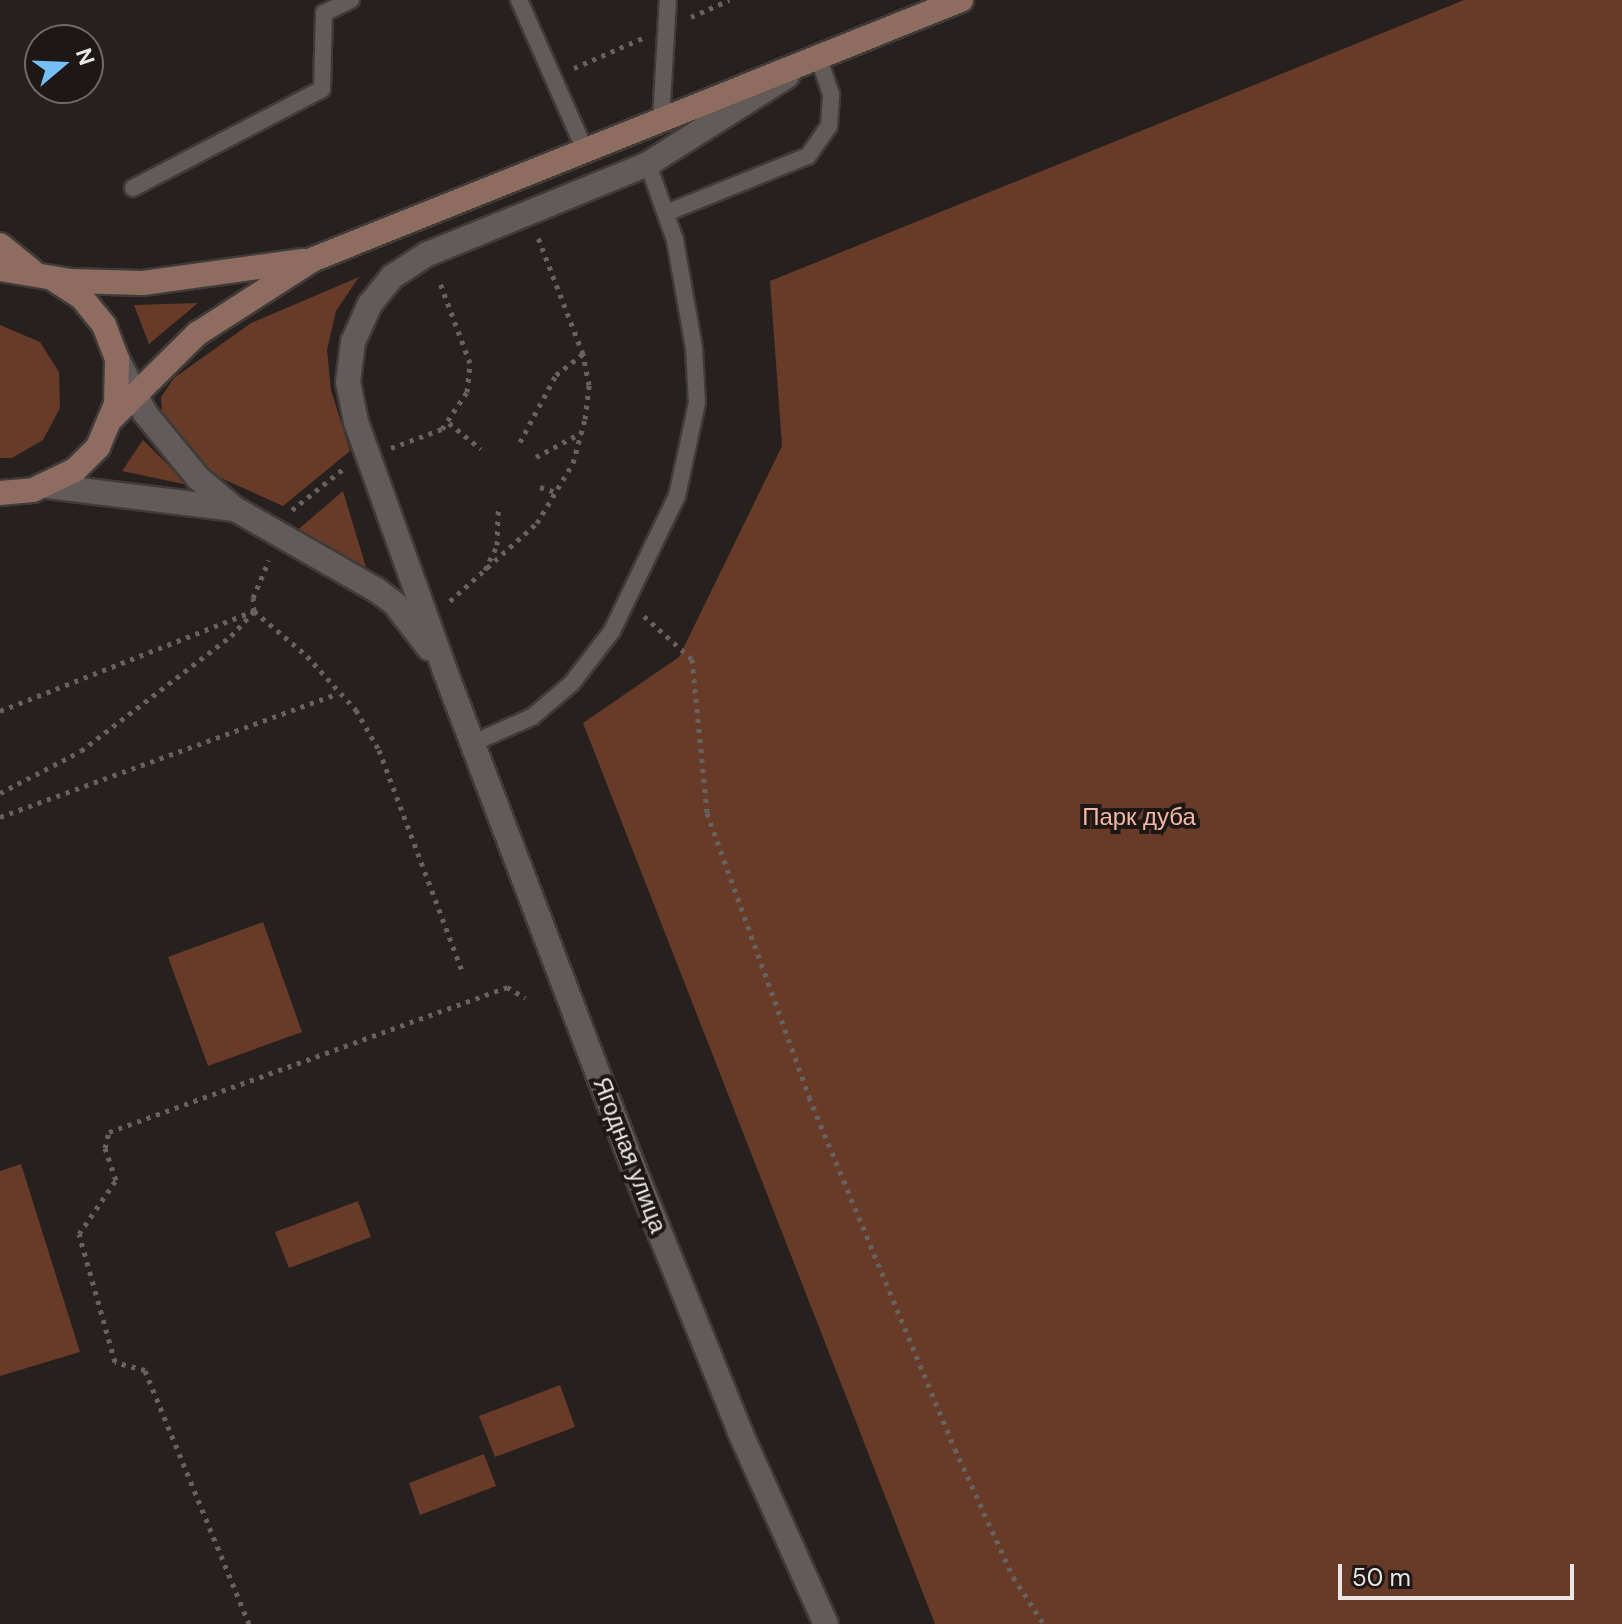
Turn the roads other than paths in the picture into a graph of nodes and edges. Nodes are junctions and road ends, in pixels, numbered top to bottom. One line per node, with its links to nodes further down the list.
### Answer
1 (351, 0): 9 (lane)
2 (519, 0): 7 (lane)
3 (668, 0): 6 (lane)
4 (961, 0): 5 (main road)
5 (818, 57): 6 (main road); 8 (street); 10 (lane)
6 (661, 120): 7 (main road)
7 (585, 150): 12 (main road)
8 (648, 164): 10 (lane); 21 (street)
9 (133, 188)
10 (666, 213): 22 (lane)
11 (0, 245): 14 (main road)
12 (314, 259): 14 (main road); 16 (main road)
13 (0, 269): 14 (main road)
14 (41, 274): 15 (main road)
15 (117, 359): 16 (street); 17 (main road)
16 (136, 393): 17 (main road); 20 (street)
17 (112, 418): 18 (main road)
18 (47, 486): 19 (main road); 20 (street)
19 (0, 493)
20 (235, 509): 21 (street)
21 (449, 680): 22 (street, Ягодная улица)
22 (473, 743): 23 (street, Ягодная улица)
23 (826, 1624)

